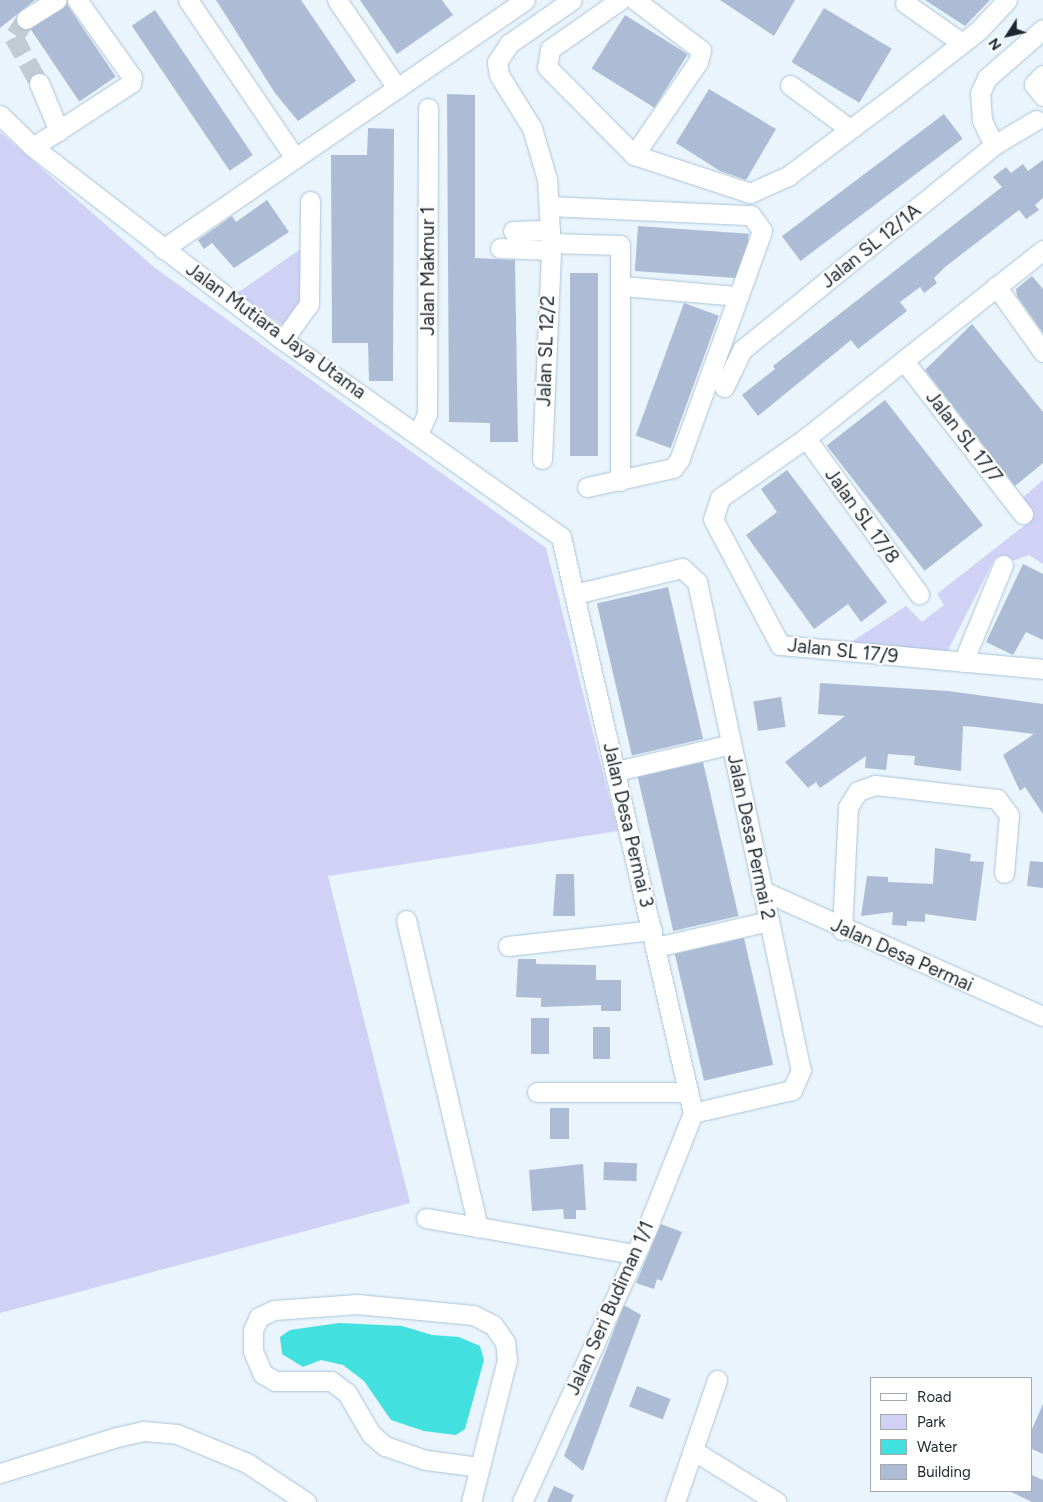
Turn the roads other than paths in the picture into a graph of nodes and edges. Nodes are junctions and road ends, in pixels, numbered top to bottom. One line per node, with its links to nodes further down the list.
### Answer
1 (56, 0): 11 (street)
2 (77, 0): 23 (street)
3 (188, 0): 27 (street)
4 (337, 0): 17 (street)
5 (525, 0): 17 (street)
6 (572, 0): 29 (street, Jalan SL 12/2)
7 (620, 0): 26 (street)
8 (635, 0): 26 (street)
9 (1007, 0): 13 (street)
10 (905, 3): 13 (street)
11 (26, 19)
12 (1043, 29): 24 (street)
13 (962, 43): 22 (street)
14 (1043, 75): 18 (street)
15 (39, 83): 23 (street)
16 (790, 85): 22 (street)
17 (397, 88): 27 (street)
18 (1043, 96)
19 (428, 108): 42 (street, Jalan Makmur 1)
20 (0, 114): 25 (street, Jalan Mutiara Jaya Utama)
21 (1036, 120): 24 (street, Jalan SL 12/1A)
22 (850, 129): 26 (street)
23 (59, 130): 25 (street)
24 (994, 145): 41 (street, Jalan SL 12/1A)
25 (33, 147): 33 (street, Jalan Mutiara Jaya Utama)
26 (634, 155)
27 (295, 158): 33 (street)
28 (310, 201): 38 (street)
29 (549, 206): 31 (street, Jalan SL 12/2); 37 (street)
30 (513, 231): 31 (street)
31 (550, 241): 32 (street); 35 (street); 44 (street, Jalan SL 12/2)
32 (500, 248)
33 (163, 249): 38 (street, Jalan Mutiara Jaya Utama)
34 (1043, 250): 36 (street)
35 (623, 286): 37 (street); 45 (street)
36 (996, 286): 39 (street); 40 (street)
37 (738, 296): 45 (street)
38 (284, 340): 42 (street, Jalan Mutiara Jaya Utama)
39 (1043, 352)
40 (904, 361): 43 (street); 47 (street, Jalan SL 17/7)
41 (724, 388)
42 (419, 432): 48 (street, Jalan Mutiara Jaya Utama)
43 (806, 438): 51 (street, Jalan SL 17/8); 52 (street, Jalan SL 17/9)
44 (542, 459)
45 (620, 481): 46 (street)
46 (588, 487)
47 (1023, 514)
48 (561, 537): 50 (street, Jalan Desa Permai 3)
49 (1003, 565): 52 (street)
50 (575, 594): 54 (street, Jalan Desa Permai 2); 55 (street, Jalan Desa Permai 3)
51 (919, 594)
52 (963, 662): 53 (street, Jalan SL 17/9)
53 (1043, 669)
54 (731, 744): 55 (street); 57 (street, Jalan Desa Permai 2)
55 (616, 771): 61 (street, Jalan Desa Permai 3)
56 (1004, 873): 60 (street)
57 (762, 890): 59 (street, Jalan Desa Permai 2); 60 (street, Jalan Desa Permai)
58 (406, 920): 68 (street)
59 (769, 921): 61 (street); 66 (street, Jalan Desa Permai 2)
60 (842, 930): 63 (street, Jalan Desa Permai)
61 (654, 939): 62 (street); 65 (street, Jalan Desa Permai 3)
62 (508, 946)
63 (1043, 1016)
64 (537, 1092): 65 (street)
65 (688, 1092): 66 (street, Jalan Desa Permai 3)
66 (693, 1113): 69 (street, Jalan Seri Budiman 1/1)
67 (426, 1218): 68 (street)
68 (478, 1228): 69 (street)
69 (634, 1254): 76 (street, Jalan Seri Budiman 1/1)
70 (717, 1380): 71 (street)
71 (694, 1451): 77 (street); 78 (street)
72 (479, 1466): 72 (street); 75 (street)
73 (0, 1473): 74 (street)
74 (306, 1502)
75 (471, 1502)
76 (522, 1502)
77 (675, 1502)
78 (777, 1502)

